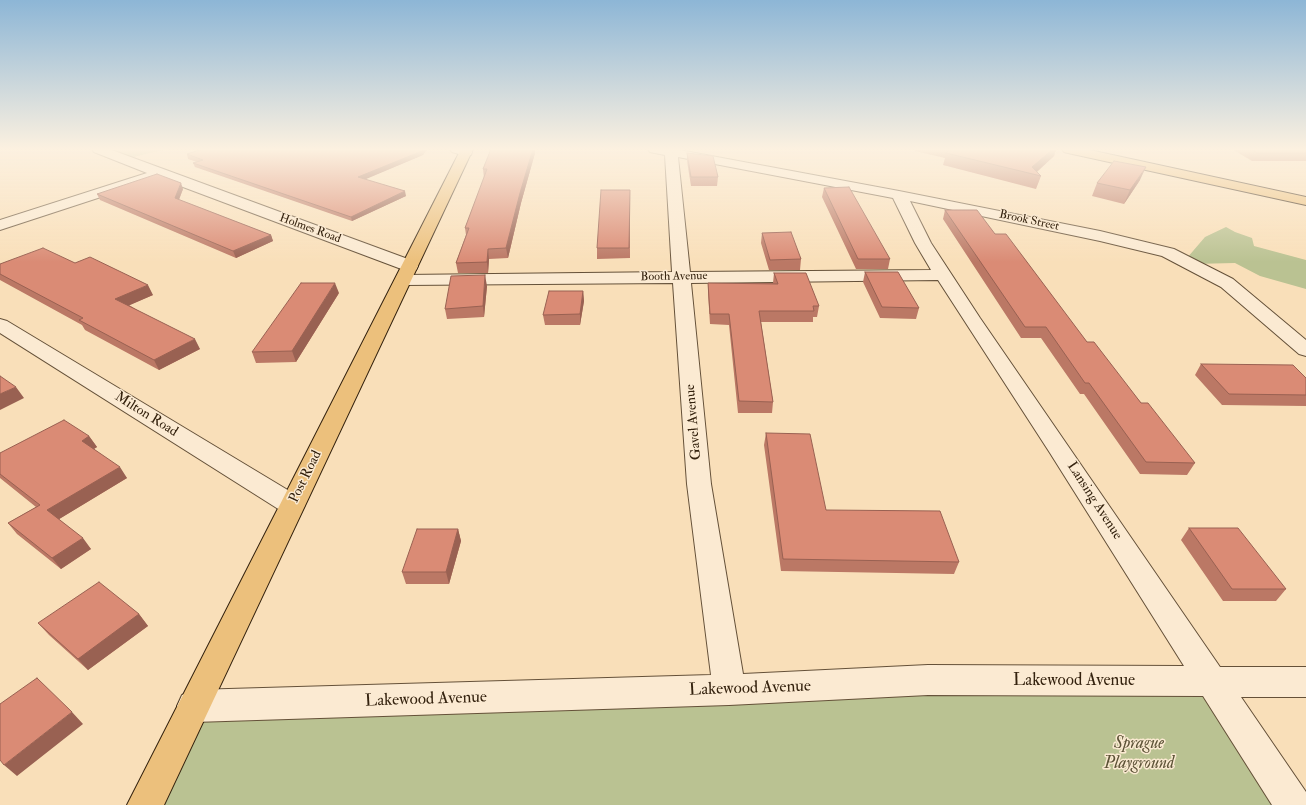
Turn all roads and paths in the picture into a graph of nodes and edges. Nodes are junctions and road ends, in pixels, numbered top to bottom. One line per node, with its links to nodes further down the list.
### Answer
1 (118, 187): 9 (street)
2 (194, 187): 10 (street, Holmes Road)
3 (446, 187): 10 (main road, Post Road)
4 (674, 187): 12 (street, Gavel Avenue)
5 (854, 187): 7 (street, Brook Street)
6 (1240, 187): 8 (main road)
7 (899, 195): 11 (street, Lansing Avenue); 14 (street, Brook Street)
8 (1306, 201)
9 (0, 225)
10 (407, 273): 12 (street, Booth Avenue); 15 (main road, Post Road)
11 (943, 275): 12 (street, Booth Avenue); 16 (street, Lansing Avenue)
12 (682, 277): 18 (street, Gavel Avenue)
13 (0, 325): 15 (street, Milton Road)
14 (1306, 350)
15 (292, 505): 19 (main road, Post Road)
16 (1213, 682): 17 (street, Lakewood Avenue); 18 (street, Lakewood Avenue); 21 (street, Lansing Avenue)
17 (1306, 682)
18 (729, 690): 19 (street, Lakewood Avenue)
19 (194, 706): 20 (main road, Post Road)
20 (145, 805)
21 (1293, 805)

